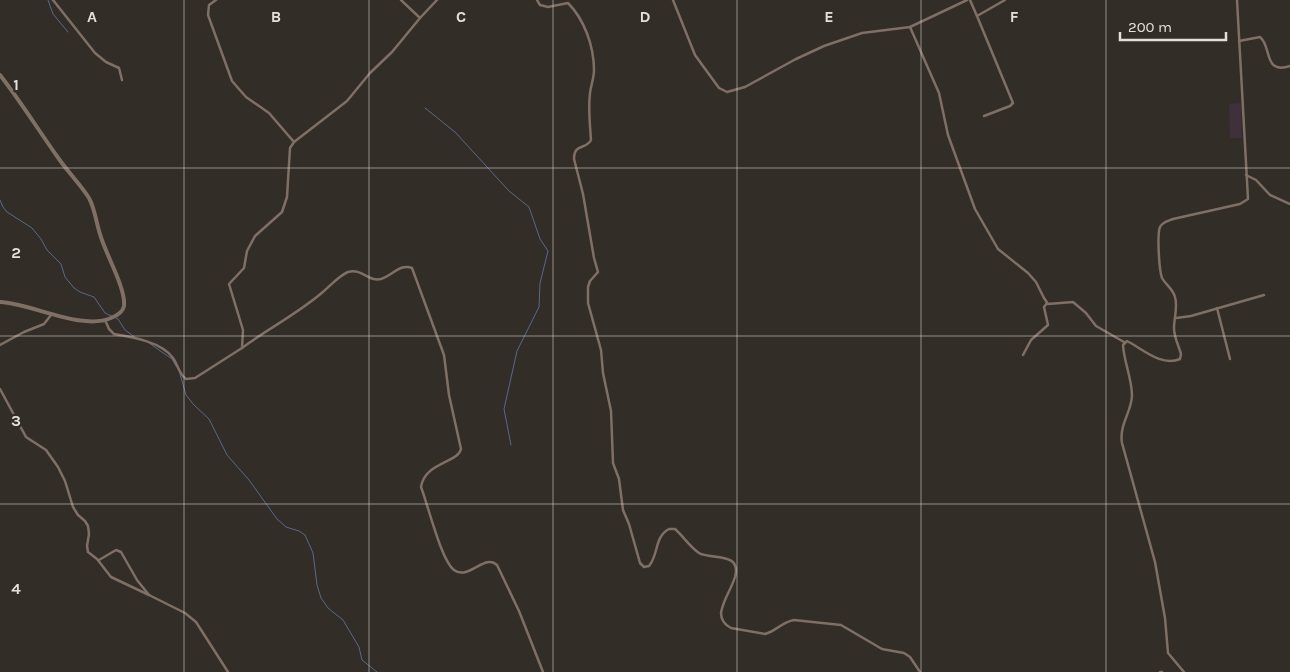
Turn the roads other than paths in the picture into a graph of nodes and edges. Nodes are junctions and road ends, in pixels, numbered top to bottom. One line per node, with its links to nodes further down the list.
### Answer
1 (53, 0): 16 (street)
2 (216, 0): 18 (street)
3 (401, 0): 11 (street)
4 (437, 0): 11 (street)
5 (537, 0): 38 (street)
6 (673, 0): 12 (street)
7 (968, 0): 10 (street); 12 (street)
8 (1005, 0): 10 (street)
9 (1237, 0): 13 (street)
10 (977, 16): 17 (street)
11 (420, 18): 18 (street)
12 (910, 27): 23 (street)
13 (1238, 42): 14 (street); 19 (street)
14 (1290, 66)
15 (0, 75): 27 (street)
16 (122, 80)
17 (984, 116)
18 (294, 142): 30 (street)
19 (1246, 175): 20 (street); 26 (street)
20 (1290, 204)
21 (1264, 295): 24 (street)
22 (0, 302): 25 (street)
23 (1047, 303): 28 (street); 31 (street)
24 (1217, 308): 26 (street); 32 (street)
25 (51, 315): 27 (street); 29 (street)
26 (1175, 318): 28 (street)
27 (105, 320): 30 (street)
28 (1124, 342): 39 (street)
29 (0, 345)
30 (242, 348): 37 (street)
31 (1023, 355)
32 (1230, 359)
33 (0, 389): 34 (street)
34 (99, 560): 35 (street); 35 (street)
35 (149, 595): 36 (street)
36 (228, 672)
37 (543, 672)
38 (920, 672)
39 (1184, 672)

